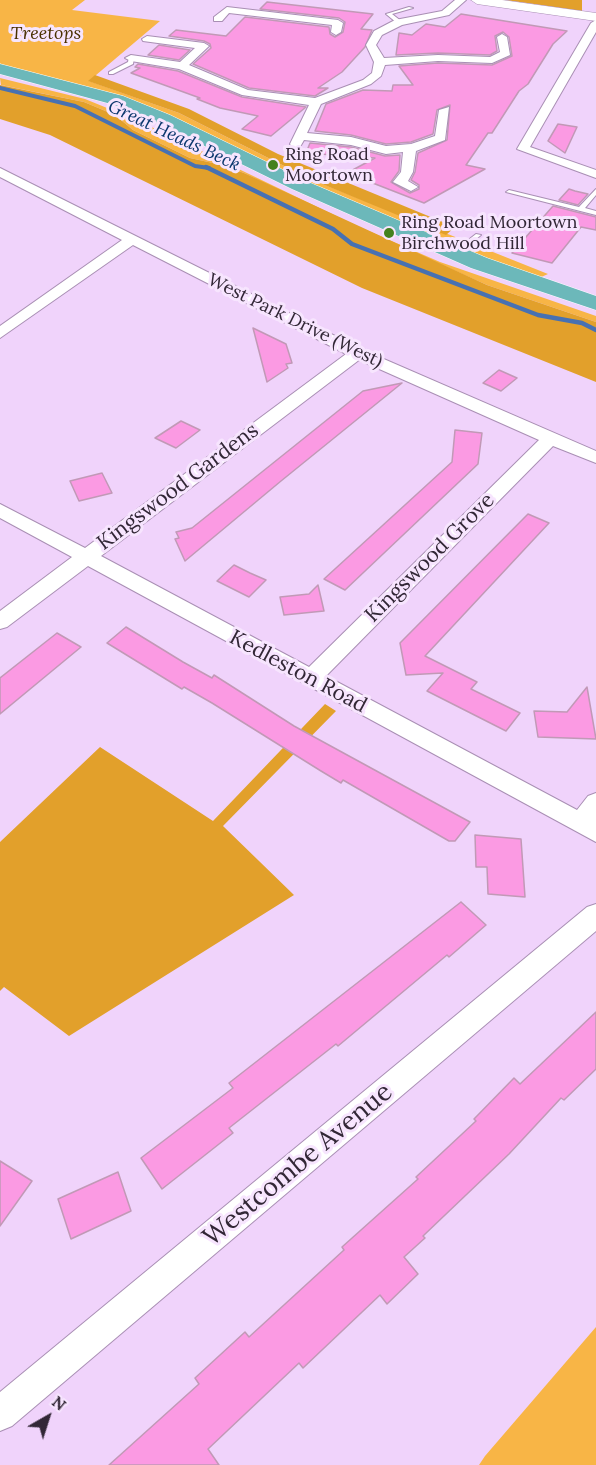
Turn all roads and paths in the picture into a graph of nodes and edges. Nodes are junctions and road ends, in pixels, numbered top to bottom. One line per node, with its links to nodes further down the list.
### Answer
1 (461, 0): 6 (street)
2 (477, 0): 4 (street)
3 (411, 8): 6 (lane)
4 (596, 17)
5 (218, 19): 8 (street)
6 (399, 22): 14 (street)
7 (596, 24): 11 (street)
8 (277, 28)
9 (502, 37): 14 (street)
10 (147, 39): 15 (street)
11 (582, 50): 12 (street); 22 (street)
12 (596, 52)
13 (131, 58): 15 (street); 17 (lane)
14 (380, 62): 18 (street)
15 (182, 66): 18 (street)
16 (0, 69): 30 (highway)
17 (111, 73)
18 (316, 102): 20 (street)
19 (445, 110): 20 (street)
20 (410, 148): 23 (street)
21 (0, 172): 29 (street, West Park Drive (West))
22 (596, 174)
23 (411, 187)
24 (596, 190): 26 (lane)
25 (509, 192): 26 (lane)
26 (580, 210): 27 (lane)
27 (596, 213)
28 (478, 235): 30 (lane)
29 (130, 240): 32 (street); 33 (street, West Park Drive (West))
30 (455, 253): 31 (highway)
31 (596, 303)
32 (0, 333)
33 (357, 353): 34 (street, West Park Drive (West)); 37 (street, Kingswood Gardens)
34 (551, 438): 35 (street, West Park Drive (West)); 39 (street, Kingswood Grove)
35 (596, 458)
36 (0, 510): 37 (street, Kedleston Road)
37 (86, 556): 38 (street, Kingswood Gardens); 39 (street, Kedleston Road)
38 (0, 622)
39 (310, 679): 41 (street, Kedleston Road)
40 (596, 802): 41 (street)
41 (588, 828)
42 (596, 915): 43 (street, Westcombe Avenue)
43 (0, 1414)

